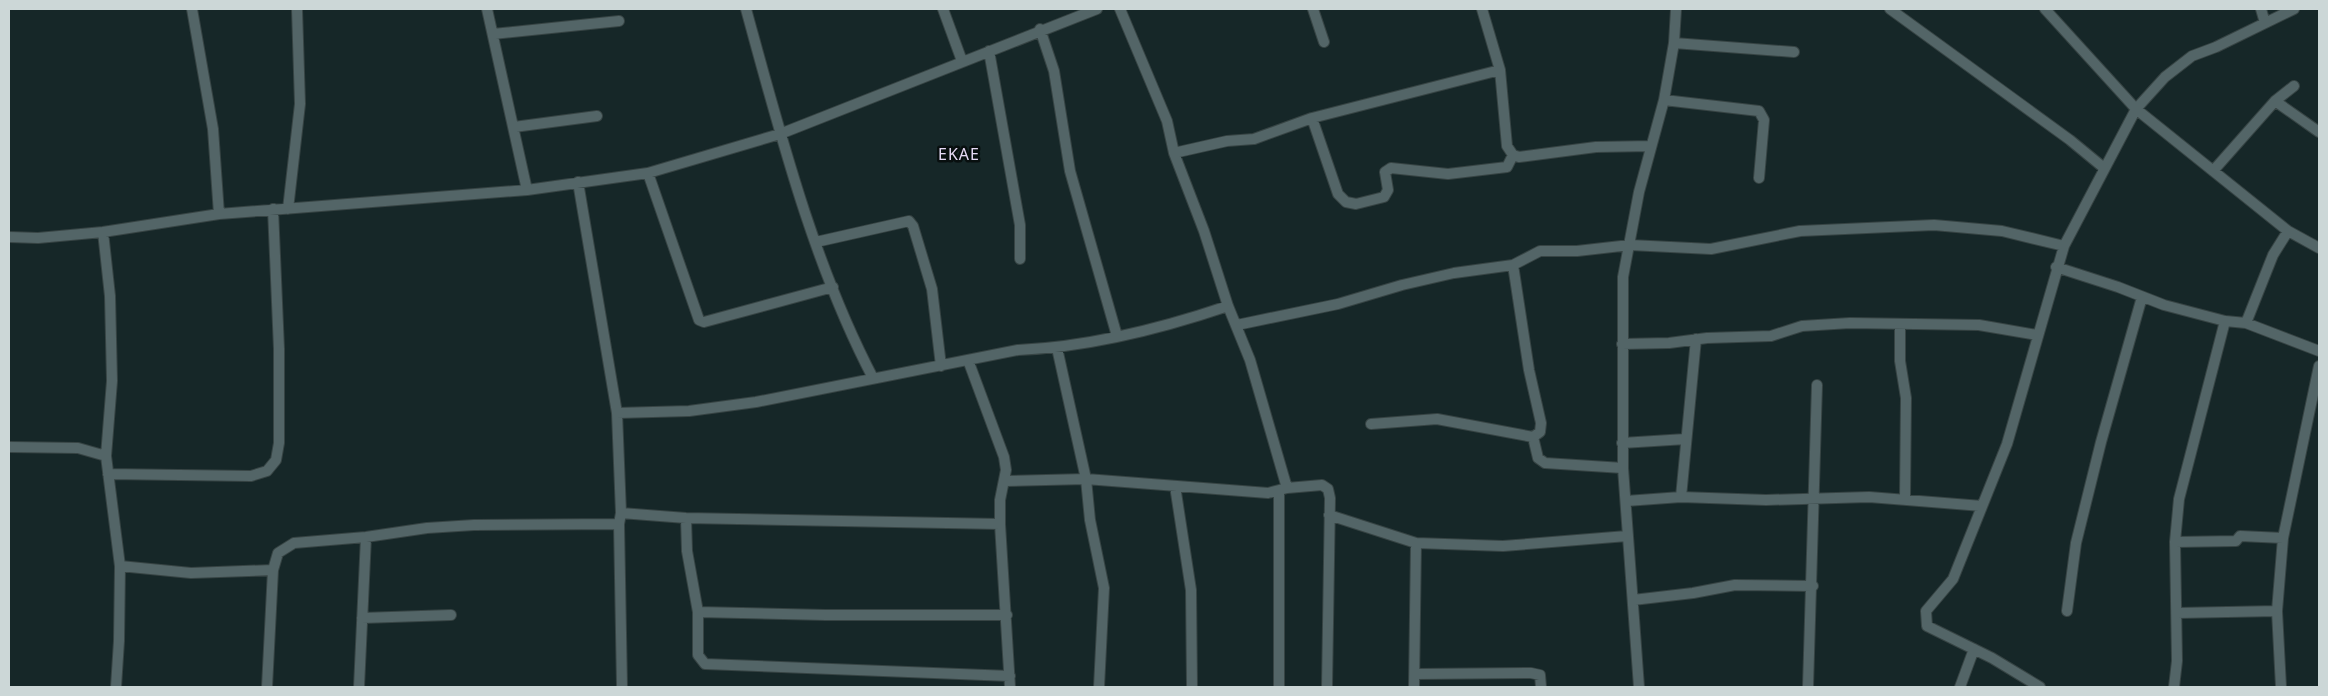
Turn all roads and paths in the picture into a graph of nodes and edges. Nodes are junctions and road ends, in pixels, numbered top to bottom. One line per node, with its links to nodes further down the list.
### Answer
1 (192, 9): 45 (street)
2 (297, 9): 44 (street)
3 (487, 9): 18 (street)
4 (746, 9): 33 (street)
5 (943, 9): 23 (street)
6 (1097, 9): 17 (street)
7 (1120, 9): 35 (street)
8 (1313, 9): 19 (street)
9 (1482, 9): 24 (street)
10 (1676, 9): 20 (street)
11 (1890, 9): 37 (street)
12 (2045, 9): 28 (street)
13 (2261, 9): 16 (street)
14 (2294, 9): 16 (street)
15 (619, 21): 18 (street)
16 (2265, 23): 28 (street)
17 (1040, 29): 21 (street); 64 (street)
18 (493, 34): 31 (street)
19 (1324, 42)
20 (1674, 43): 22 (street); 26 (street)
21 (989, 51): 23 (street); 53 (street)
22 (1794, 52)
23 (962, 61): 33 (street)
24 (1500, 70): 30 (street); 36 (street)
25 (2294, 86): 27 (street)
26 (1664, 100): 34 (street); 40 (street)
27 (2275, 101): 32 (street); 38 (street)
28 (2136, 109): 37 (street); 38 (street)
29 (597, 116): 31 (street)
30 (1312, 118): 35 (street); 36 (street)
31 (514, 127): 42 (street)
32 (2319, 132)
33 (780, 134): 39 (street); 49 (street)
34 (1651, 146): 36 (street); 50 (street)
35 (1174, 153): 58 (street)
36 (1512, 155)
37 (2104, 168): 51 (street)
38 (2213, 171): 46 (street)
39 (648, 173): 41 (street); 56 (street)
40 (1759, 178)
41 (578, 182): 42 (street); 74 (street)
42 (527, 190): 44 (street)
43 (273, 209): 44 (street); 45 (street); 82 (street)
44 (288, 209)
45 (219, 214): 47 (street)
46 (2288, 230): 52 (street); 61 (street)
47 (103, 232): 48 (street); 80 (street)
48 (9, 237)
49 (816, 242): 56 (street); 70 (street)
50 (1630, 245): 51 (street); 54 (street); 66 (street)
51 (2064, 246): 55 (street)
52 (2319, 248)
53 (1020, 259)
54 (1513, 265): 62 (street); 76 (street)
55 (2056, 267): 57 (street); 63 (street)
56 (833, 287): 72 (street)
57 (2142, 297): 59 (street); 105 (street)
58 (1228, 306): 62 (street); 64 (street)
59 (2225, 321): 61 (street); 99 (street)
60 (1900, 324): 63 (street); 65 (street); 88 (street)
61 (2246, 324): 68 (street)
62 (1237, 325): 86 (street)
63 (2037, 335): 91 (street)
64 (1117, 336): 67 (street)
65 (1696, 339): 66 (street); 77 (street)
66 (1622, 344): 78 (street)
67 (1057, 348): 69 (street); 83 (street)
68 (2319, 351)
69 (968, 360): 70 (street); 84 (street)
70 (941, 366): 72 (street)
71 (2319, 366): 98 (street)
72 (873, 378): 74 (street)
73 (1817, 385): 89 (street)
74 (617, 413): 93 (street)
75 (1371, 424): 76 (street)
76 (1532, 437): 81 (street)
77 (1686, 439): 78 (street); 87 (street)
78 (1622, 443): 81 (street)
79 (9, 447): 80 (street)
80 (106, 456): 82 (street)
81 (1622, 468): 90 (street)
82 (108, 474): 101 (street)
83 (1086, 479): 84 (street); 85 (street); 120 (street)
84 (1004, 481): 95 (street)
85 (1176, 486): 86 (street); 121 (street)
86 (1283, 490): 92 (street); 122 (street)
87 (1681, 497): 89 (street); 90 (street)
88 (1905, 498): 89 (street); 91 (street)
89 (1813, 500): 103 (street)
90 (1626, 501): 96 (street)
91 (1982, 506): 112 (street)
92 (1329, 515): 100 (street); 123 (street)
93 (620, 518): 94 (street); 97 (street); 118 (street)
94 (686, 518): 95 (street); 107 (street)
95 (1000, 524): 110 (street)
96 (1627, 536): 100 (street); 104 (street)
97 (366, 537): 102 (street); 111 (street)
98 (2283, 538): 99 (street); 106 (street)
99 (2175, 542): 108 (street)
100 (1416, 543): 113 (street)
101 (120, 566): 102 (street); 115 (street)
102 (274, 570): 116 (street)
103 (1813, 586): 104 (street); 127 (street)
104 (1633, 600): 126 (street)
105 (2067, 611)
106 (2277, 611): 108 (street); 131 (street)
107 (698, 612): 110 (street); 114 (street)
108 (2176, 613): 130 (street)
109 (451, 615): 111 (street)
110 (1007, 615): 114 (street)
111 (362, 618): 117 (street)
112 (1974, 649): 128 (street); 129 (street)
113 (1415, 674): 124 (street); 125 (street)
114 (1010, 676): 119 (street)
115 (116, 687)
116 (267, 687)
117 (359, 687)
118 (622, 687)
119 (1010, 687)
120 (1100, 687)
121 (1192, 687)
122 (1279, 687)
123 (1328, 687)
124 (1414, 687)
125 (1541, 687)
126 (1639, 687)
127 (1808, 687)
128 (1960, 687)
129 (2040, 687)
130 (2174, 687)
131 (2281, 687)

